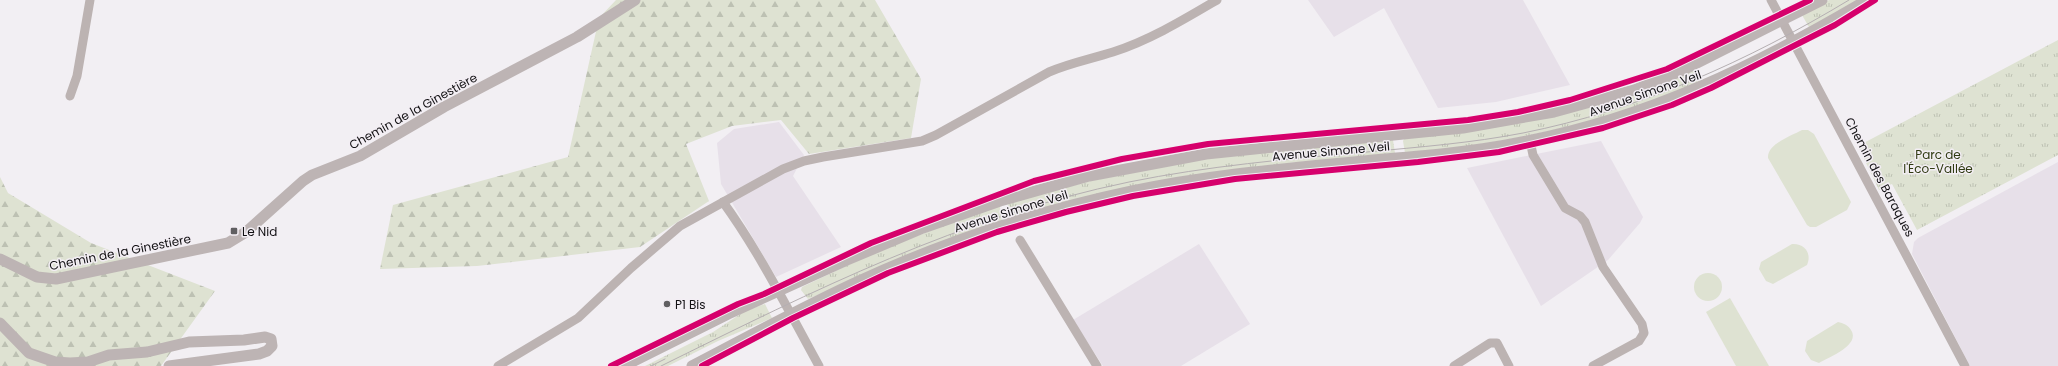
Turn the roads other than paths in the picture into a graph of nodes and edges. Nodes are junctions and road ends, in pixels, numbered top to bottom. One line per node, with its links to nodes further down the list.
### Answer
1 (90, 0): 9 (street)
2 (635, 0): 13 (main road, Chemin de la Ginestière)
3 (1217, 0): 11 (street)
4 (1772, 0): 7 (street, Chemin des Baraques)
5 (1822, 0): 7 (main road, Avenue Simone Veil)
6 (1867, 0): 8 (main road, Avenue Simone Veil)
7 (1782, 20): 8 (street, Chemin des Baraques); 14 (main road, Avenue Simone Veil)
8 (1794, 41): 10 (main road, Avenue Simone Veil); 26 (street, Chemin des Baraques)
9 (70, 96)
10 (1530, 141): 15 (main road, Avenue Simone Veil); 25 (street)
11 (723, 202): 14 (street); 18 (street)
12 (1020, 240): 22 (street)
13 (0, 259)
14 (779, 292): 15 (street); 19 (main road, Avenue Simone Veil)
15 (791, 314): 20 (main road, Avenue Simone Veil); 21 (street)
16 (0, 323): 17 (main road)
17 (169, 366)
18 (498, 366)
19 (624, 366)
20 (692, 366)
21 (818, 366)
22 (1097, 366)
23 (1454, 366): 24 (street)
24 (1509, 366)
25 (1593, 366)
26 (1965, 366)

